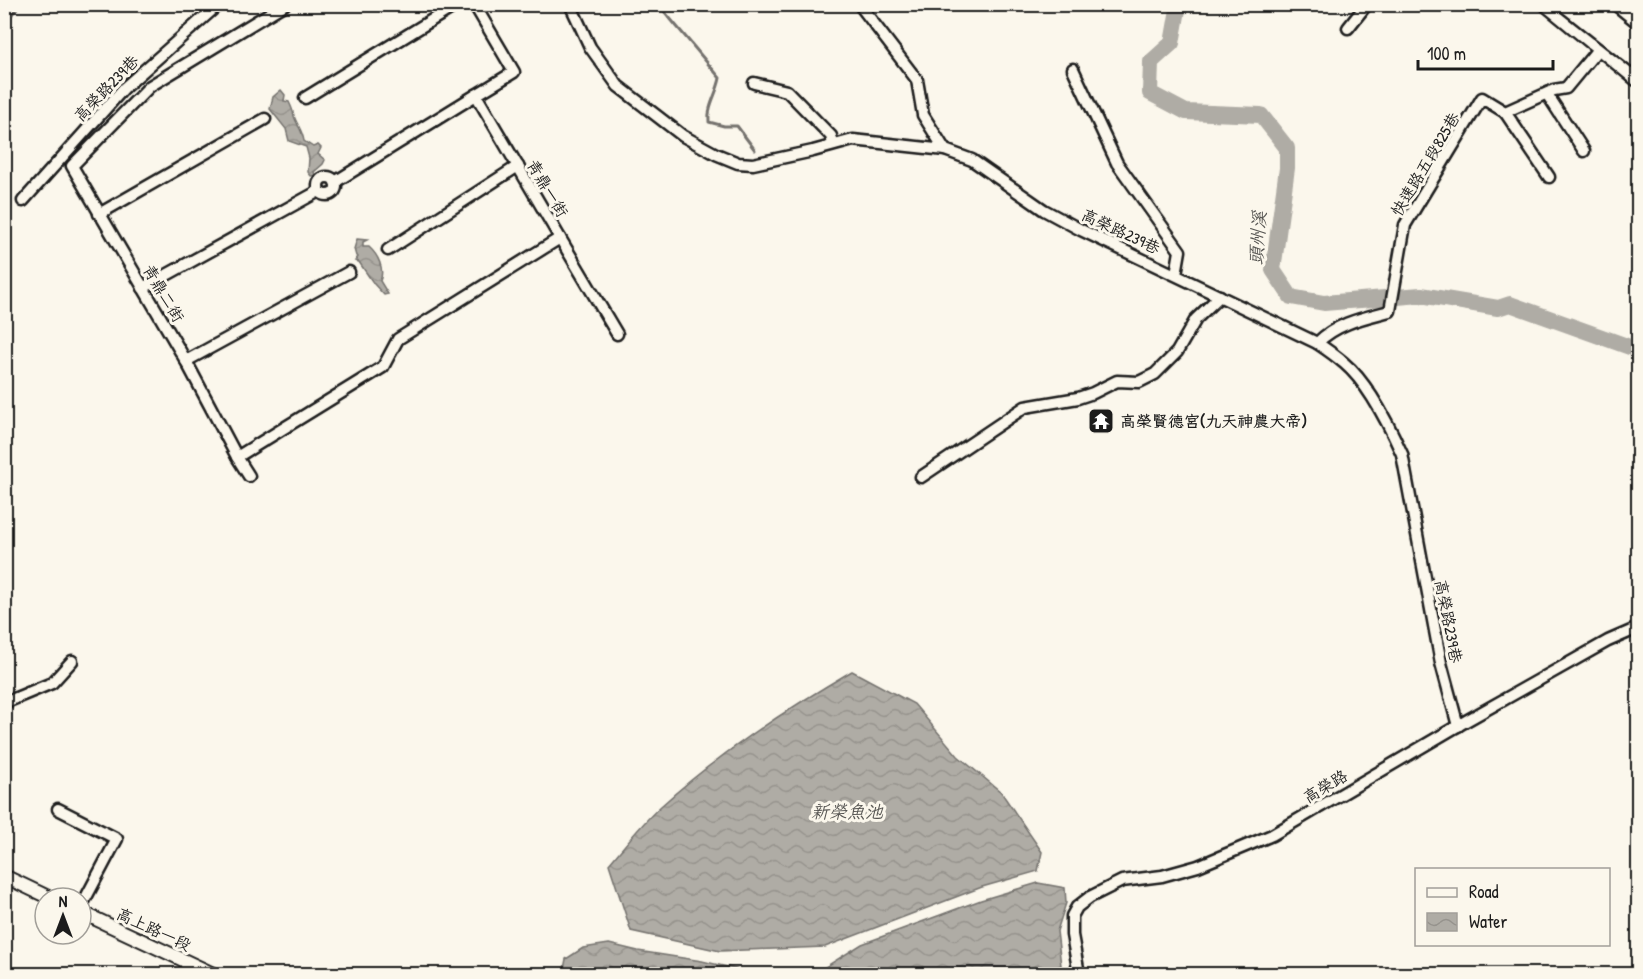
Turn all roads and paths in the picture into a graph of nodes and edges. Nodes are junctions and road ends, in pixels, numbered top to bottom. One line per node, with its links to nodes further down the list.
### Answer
1 (219, 4): 30 (street, 高榮路239巷)
2 (285, 4): 31 (street, 青鼎二街)
3 (458, 4): 22 (street)
4 (474, 4): 21 (street)
5 (570, 4): 25 (street, 高榮路239巷)
6 (859, 4): 26 (street)
7 (1367, 4): 12 (street)
8 (1548, 4): 15 (main road)
9 (1566, 4): 16 (main road, bridge)
10 (1590, 4): 14 (main road, bridge)
11 (1602, 4): 13 (main road)
12 (1348, 28)
13 (1638, 33)
14 (1638, 43)
15 (1599, 48): 18 (main road); 20 (street)
16 (1638, 61)
17 (1072, 69): 35 (street)
18 (1638, 78)
19 (754, 83): 25 (street)
20 (1547, 93): 23 (street); 27 (street)
21 (476, 94): 28 (street, 青鼎一街); 36 (street)
22 (305, 98)
23 (1504, 112): 29 (street); 39 (street, 快速路五段825巷)
24 (265, 119): 31 (street)
25 (833, 144): 26 (street, 高榮路239巷)
26 (945, 150): 35 (street, 高榮路239巷)
27 (1584, 152)
28 (518, 166): 32 (street, 青鼎一街); 33 (street)
29 (1549, 177)
30 (23, 201)
31 (99, 214): 36 (street, 青鼎二街)
32 (560, 238): 38 (street); 41 (street, 青鼎一街)
33 (388, 250)
34 (349, 272): 40 (street)
35 (1176, 274): 37 (street, 高榮路239巷)
36 (143, 288): 40 (street, 青鼎二街)
37 (1220, 296): 39 (street, 高榮路239巷); 43 (street)
38 (617, 334)
39 (1317, 343): 47 (street, 高榮路239巷)
40 (186, 360): 41 (street, 青鼎二街)
41 (237, 457): 42 (street, 青鼎二街)
42 (249, 476)
43 (921, 477)
44 (1638, 628): 47 (street, 高榮路)
45 (72, 661): 46 (street)
46 (4, 703)
47 (1458, 726): 55 (street, 高榮路)
48 (58, 809): 50 (street)
49 (4, 876): 51 (street)
50 (92, 886)
51 (33, 890)
52 (93, 918): 53 (street, 高上路一段)
53 (186, 968): 54 (street, 高上路一段)
54 (213, 975)
55 (1079, 975)

